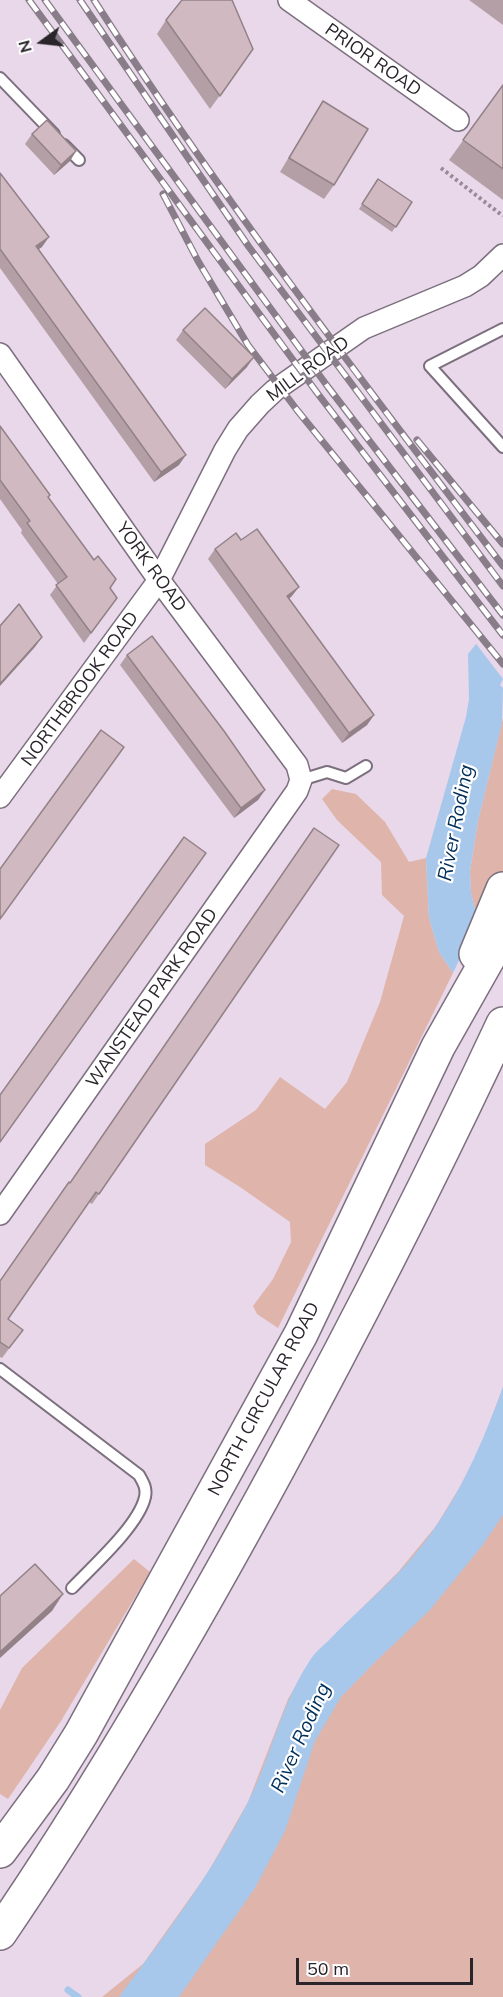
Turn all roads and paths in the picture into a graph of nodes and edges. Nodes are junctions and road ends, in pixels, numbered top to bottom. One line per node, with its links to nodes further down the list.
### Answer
1 (289, 0): 3 (street, PRIOR ROAD)
2 (0, 78): 4 (lane)
3 (458, 120)
4 (79, 160)
5 (441, 168): 6 (path)
6 (503, 216)
7 (500, 263): 11 (street, MILL ROAD)
8 (503, 329): 10 (lane)
9 (0, 354): 11 (street, YORK ROAD)
10 (503, 447)
11 (159, 580): 13 (street, YORK ROAD); 14 (street, NORTHBROOK ROAD)
12 (366, 766): 13 (lane)
13 (300, 780): 21 (street, WANSTEAD PARK ROAD)
14 (0, 797)
15 (503, 889): 19 (highway)
16 (503, 932): 19 (highway, NORTH CIRCULAR ROAD)
17 (503, 1024): 20 (highway)
18 (503, 1040): 20 (highway)
19 (438, 1047): 24 (highway, NORTH CIRCULAR ROAD)
20 (482, 1068): 25 (highway)
21 (0, 1214)
22 (0, 1369): 23 (lane)
23 (72, 1588)
24 (0, 1851)
25 (0, 1933)

